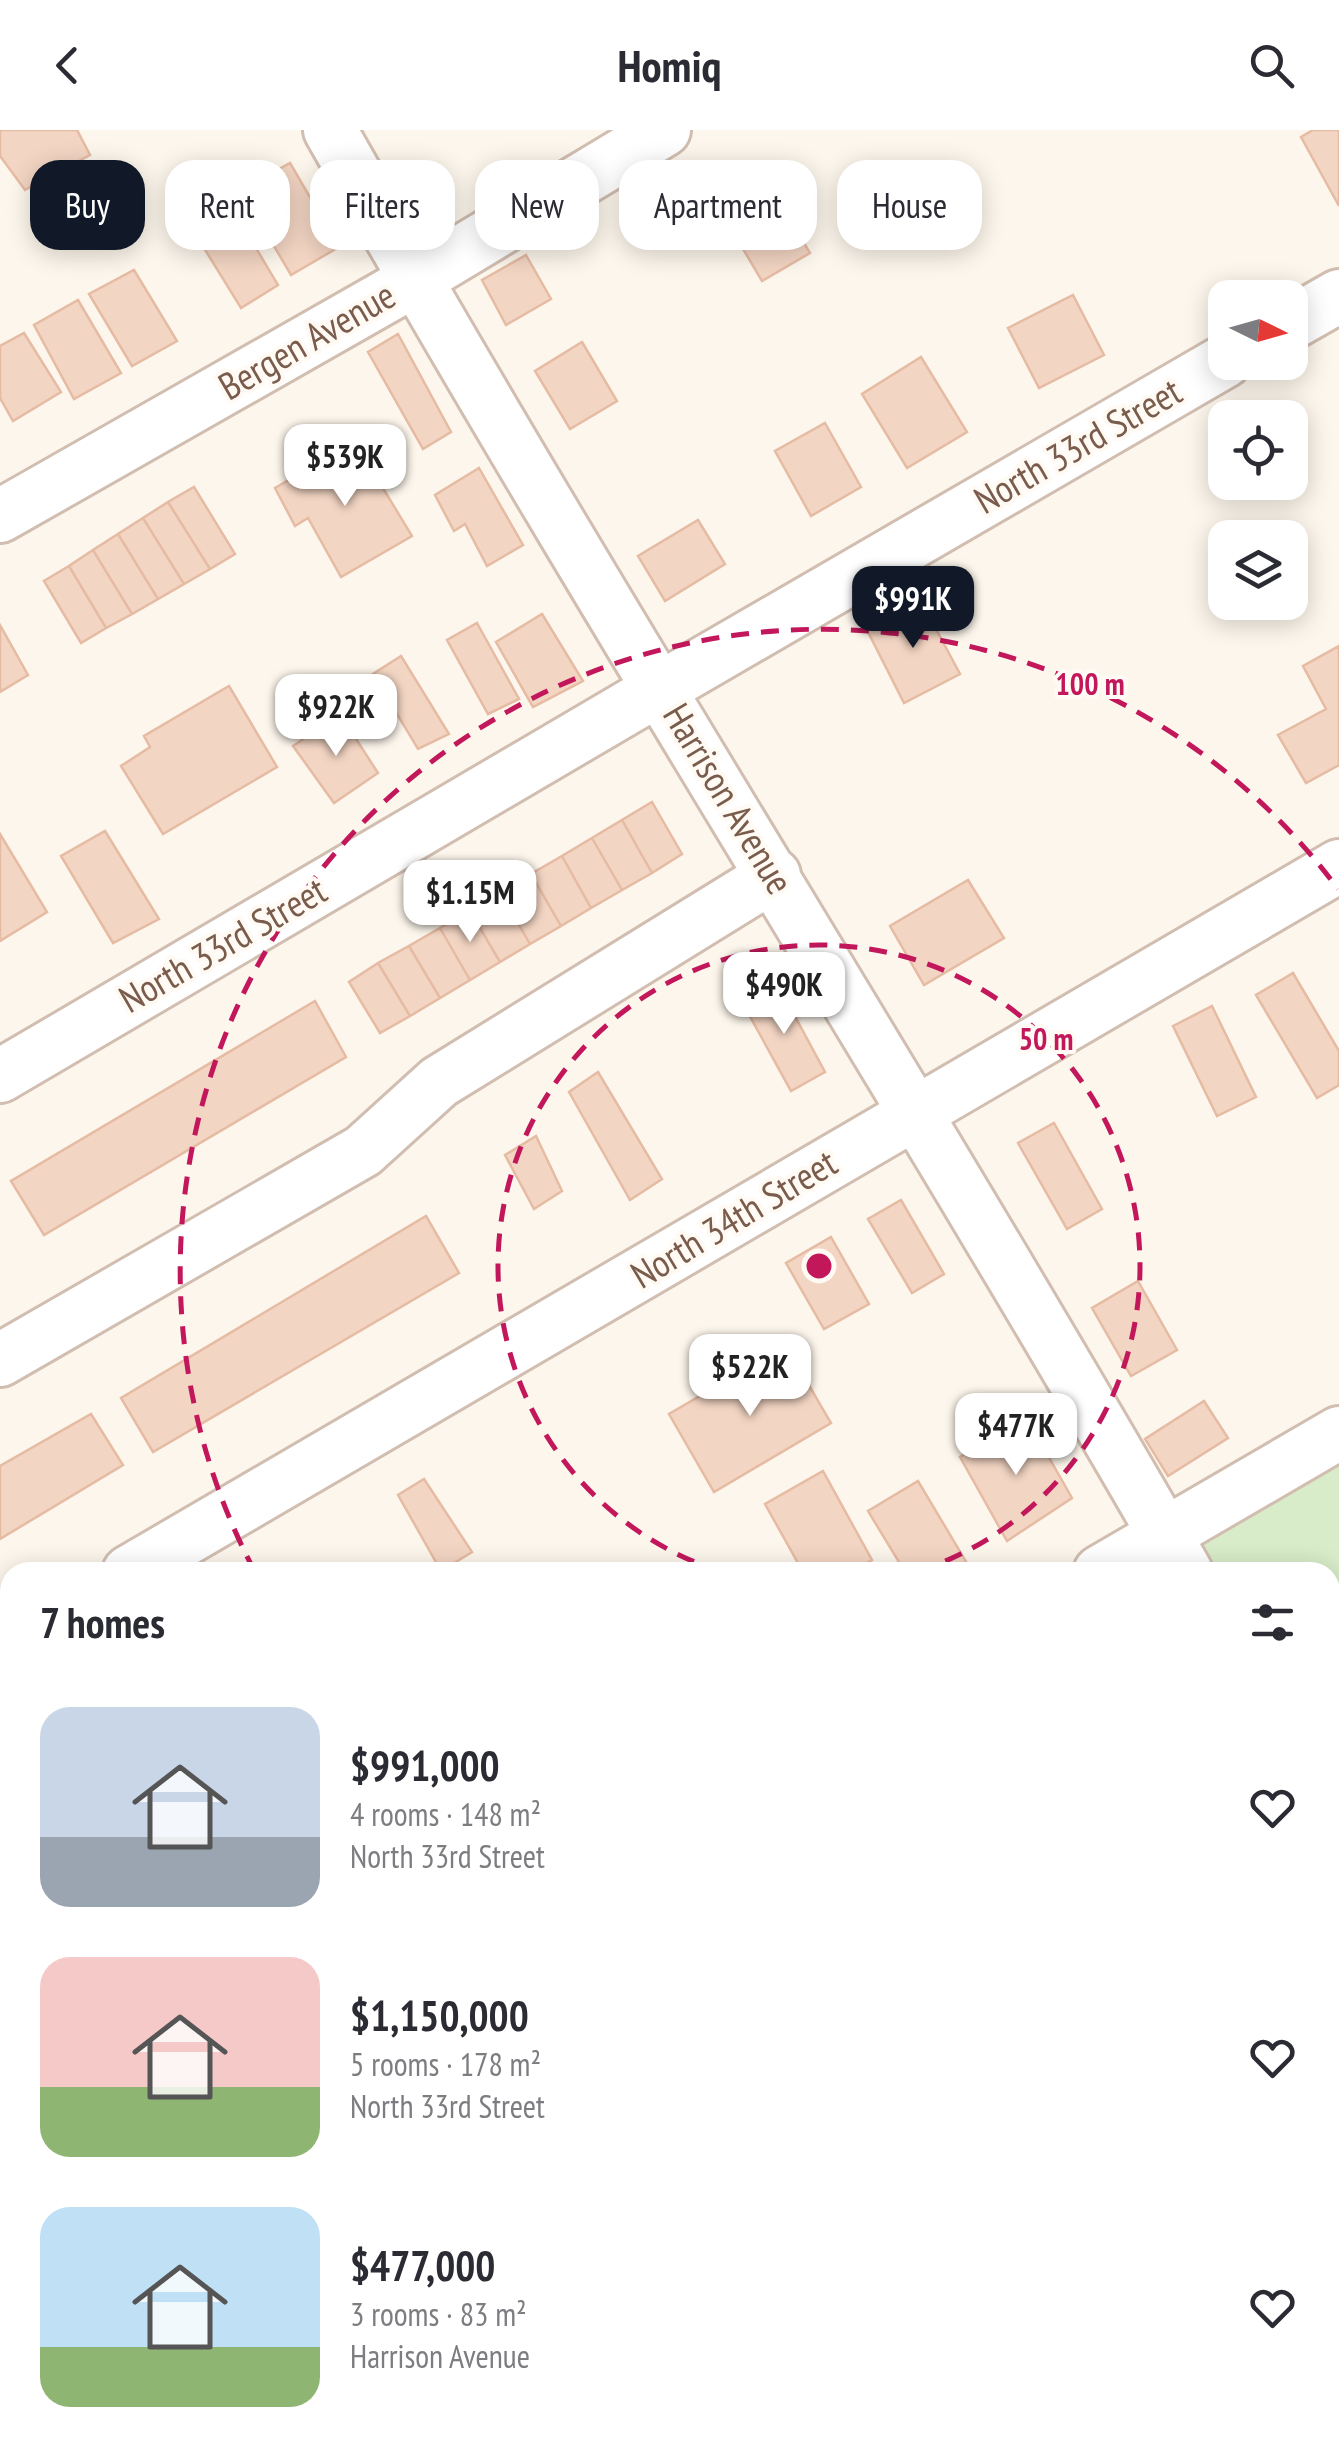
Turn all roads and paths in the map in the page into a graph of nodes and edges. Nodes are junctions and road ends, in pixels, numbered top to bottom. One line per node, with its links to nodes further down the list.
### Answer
1 (330, 130): 3 (street, Harrison Avenue)
2 (664, 130): 3 (street, Bergen Avenue)
3 (414, 280): 7 (street, Bergen Avenue); 8 (street, Harrison Avenue)
4 (1339, 296): 5 (street)
5 (1308, 314)
6 (1208, 372): 8 (street, North 33rd Street)
7 (0, 516)
8 (661, 688): 10 (street, Harrison Avenue); 11 (street, North 33rd Street)
9 (1339, 866): 12 (street, North 34th Street)
10 (774, 874): 12 (street, Harrison Avenue); 13 (street)
11 (0, 1076)
12 (916, 1110): 15 (street, Harrison Avenue); 16 (street, North 34th Street)
13 (0, 1360)
14 (1339, 1434): 15 (street)
15 (1175, 1554): 17 (street)
16 (146, 1562)
17 (1142, 1562)

